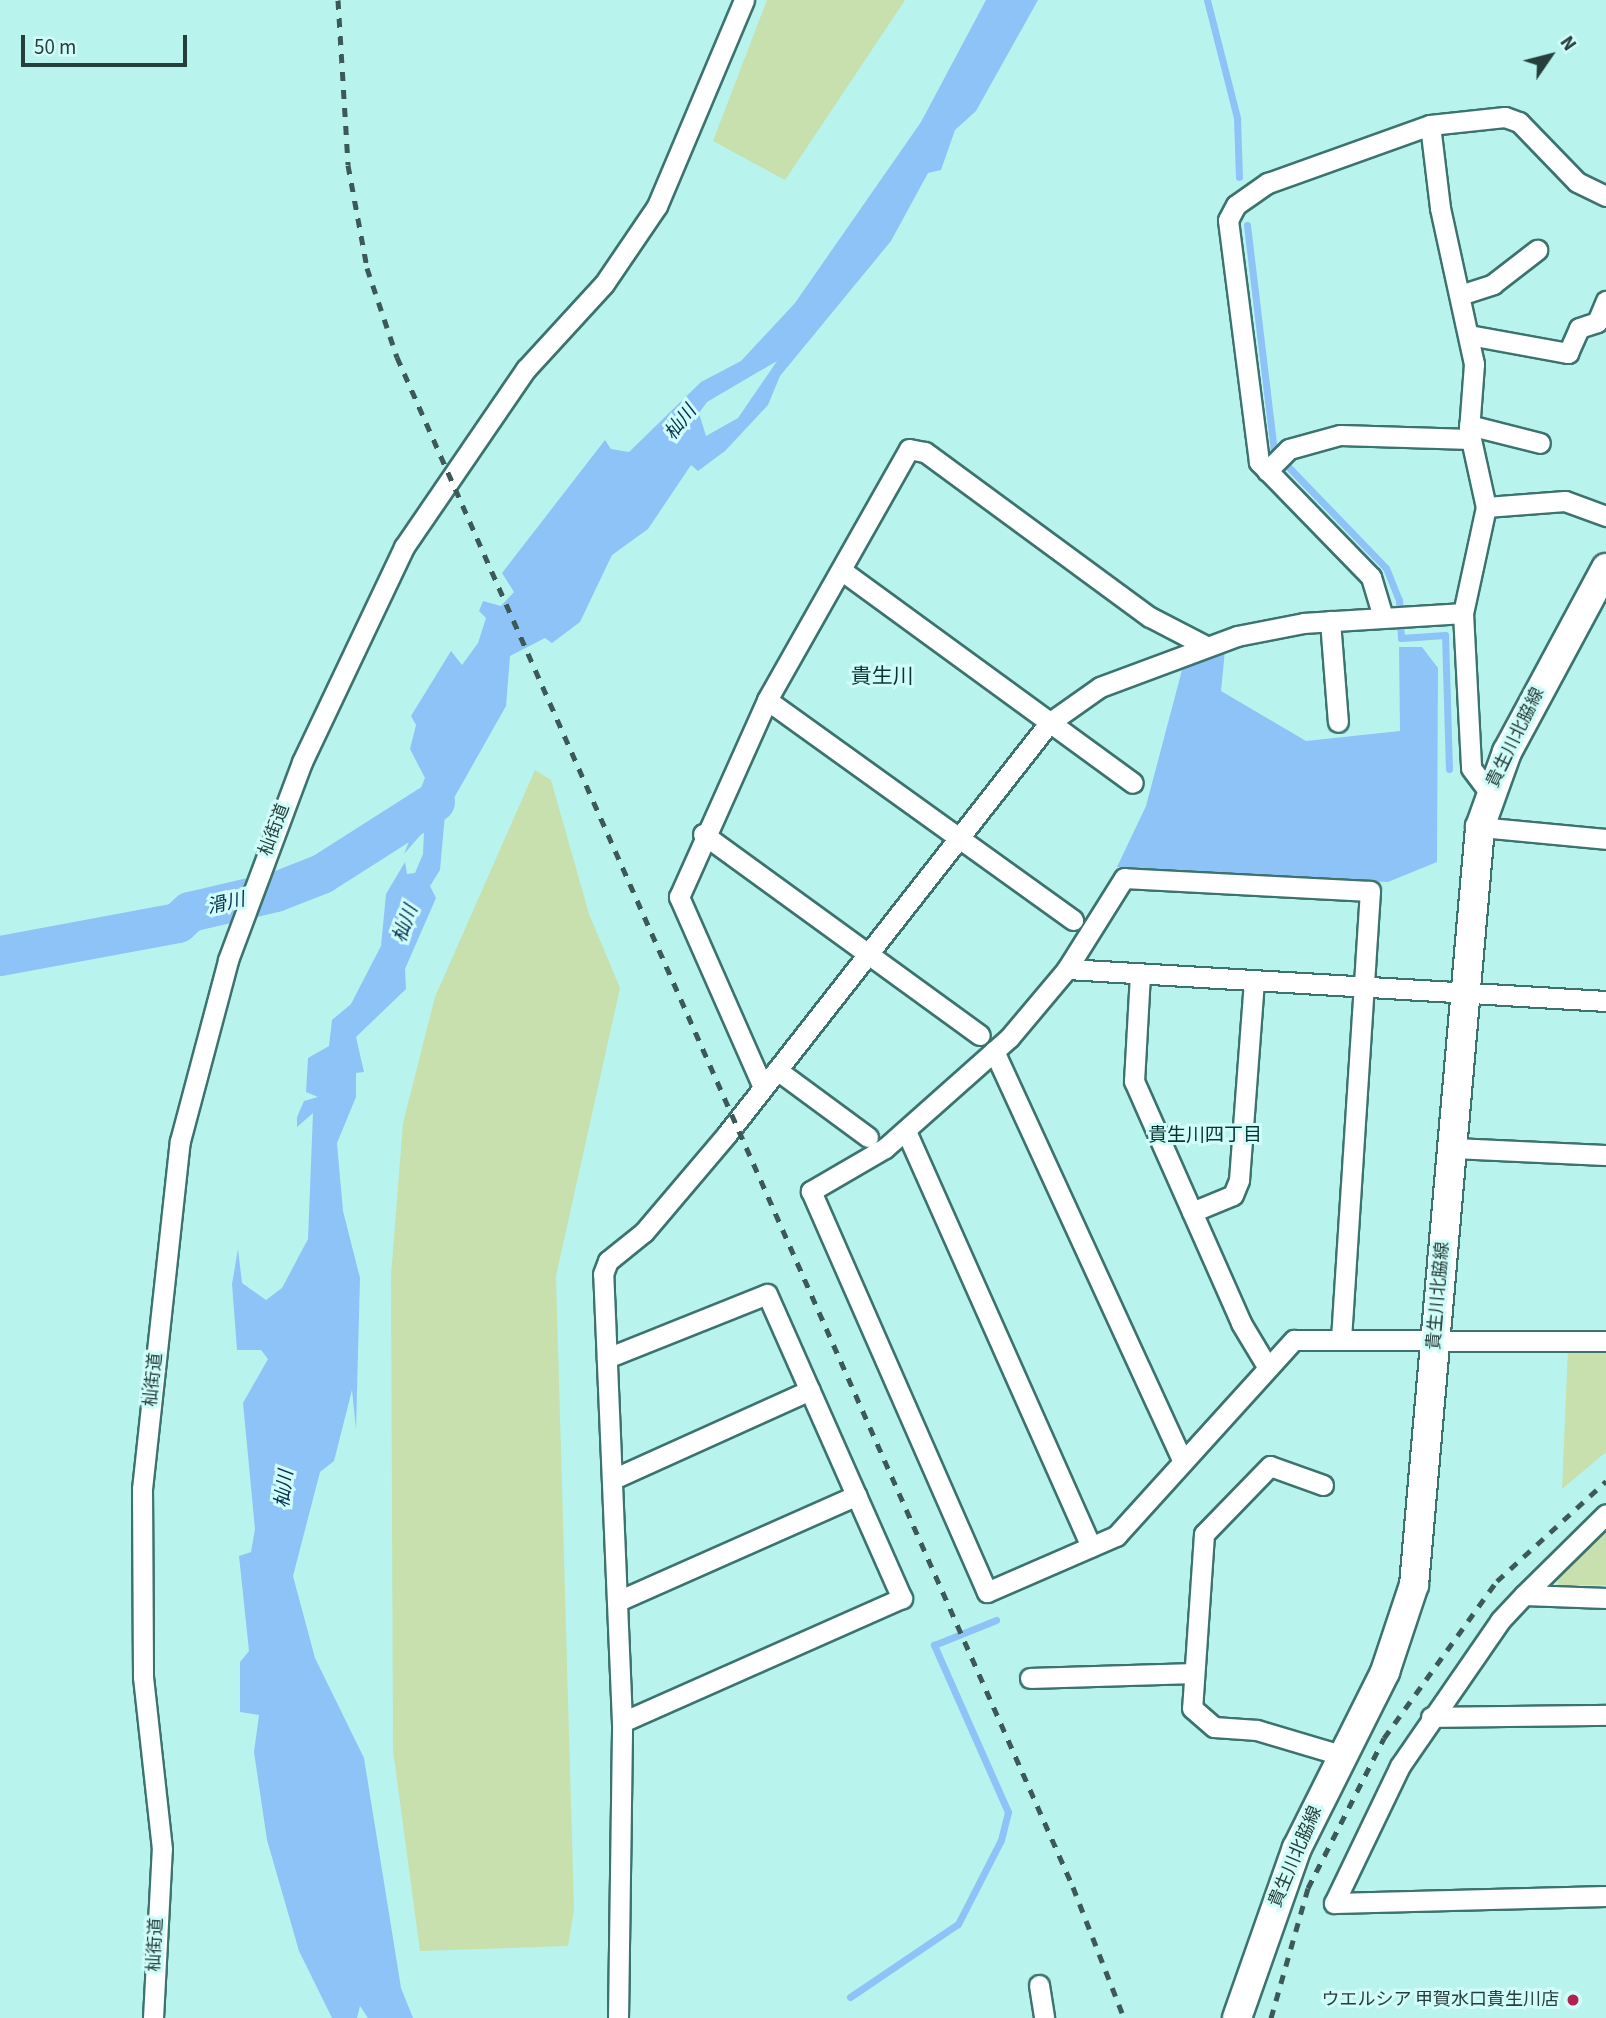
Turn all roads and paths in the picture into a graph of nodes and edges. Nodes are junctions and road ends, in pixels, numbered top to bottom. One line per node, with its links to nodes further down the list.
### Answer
1 (744, 0): 68 (street, 杣街道)
2 (1430, 125): 3 (street); 5 (street); 10 (street)
3 (1606, 196)
4 (1537, 250): 5 (street)
5 (1460, 295): 7 (street)
6 (1606, 301): 7 (street)
7 (1469, 335): 8 (street)
8 (1470, 432): 9 (street); 10 (street); 11 (street)
9 (1539, 443)
10 (1267, 471): 16 (street)
11 (1486, 507): 12 (street); 15 (street)
12 (1606, 516)
13 (841, 570): 18 (street); 19 (street); 21 (street)
14 (1604, 576): 23 (main road, 貴生川北脇線)
15 (1463, 613): 16 (street); 23 (street)
16 (1394, 616): 17 (street)
17 (1330, 621): 18 (street); 20 (street)
18 (1204, 645): 21 (street)
19 (767, 700): 25 (street); 26 (street)
20 (1338, 722)
21 (1049, 723): 22 (street); 26 (street)
22 (1133, 783)
23 (1489, 792): 24 (main road, 貴生川北脇線)
24 (1480, 827): 27 (street); 34 (main road, 貴生川北脇線)
25 (703, 834): 29 (street); 39 (street)
26 (959, 838): 28 (street); 29 (street)
27 (1606, 839)
28 (1073, 920)
29 (866, 954): 36 (street); 38 (street)
30 (1067, 969): 31 (street); 33 (street); 37 (street)
31 (1140, 974): 32 (street); 44 (street)
32 (1254, 981): 33 (street); 44 (street)
33 (1364, 988): 34 (street); 46 (street)
34 (1462, 995): 35 (street); 42 (main road, 貴生川北脇線)
35 (1606, 1001)
36 (980, 1035)
37 (994, 1051): 40 (street); 51 (street)
38 (777, 1070): 39 (street); 41 (street)
39 (762, 1085): 48 (street)
40 (906, 1131): 56 (street); 56 (street)
41 (869, 1137)
42 (1452, 1148): 43 (street); 45 (main road, 貴生川北脇線)
43 (1606, 1155)
44 (1192, 1212): 49 (street)
45 (1434, 1337): 46 (street); 47 (street); 65 (main road, 貴生川北脇線)
46 (1340, 1339): 49 (street)
47 (1606, 1341)
48 (607, 1358): 50 (street); 52 (street)
49 (1268, 1368): 51 (street)
50 (810, 1390): 52 (street); 54 (street)
51 (1183, 1462): 56 (street)
52 (613, 1479): 59 (street)
53 (1323, 1485): 60 (street)
54 (857, 1495): 59 (street); 64 (street)
55 (1606, 1514): 57 (street)
56 (1091, 1547)
57 (1524, 1595): 58 (street); 63 (street)
58 (1606, 1598)
59 (618, 1601): 64 (street)
60 (1194, 1673): 61 (street); 65 (street)
61 (1030, 1678)
62 (1606, 1716): 63 (street)
63 (1431, 1717): 66 (street)
64 (622, 1722): 69 (street)
65 (1341, 1755): 71 (main road, 貴生川北脇線)
66 (1606, 1896)
67 (1039, 1985): 70 (street)
68 (153, 2018)
69 (618, 2018)
70 (1044, 2018)
71 (1237, 2018)

